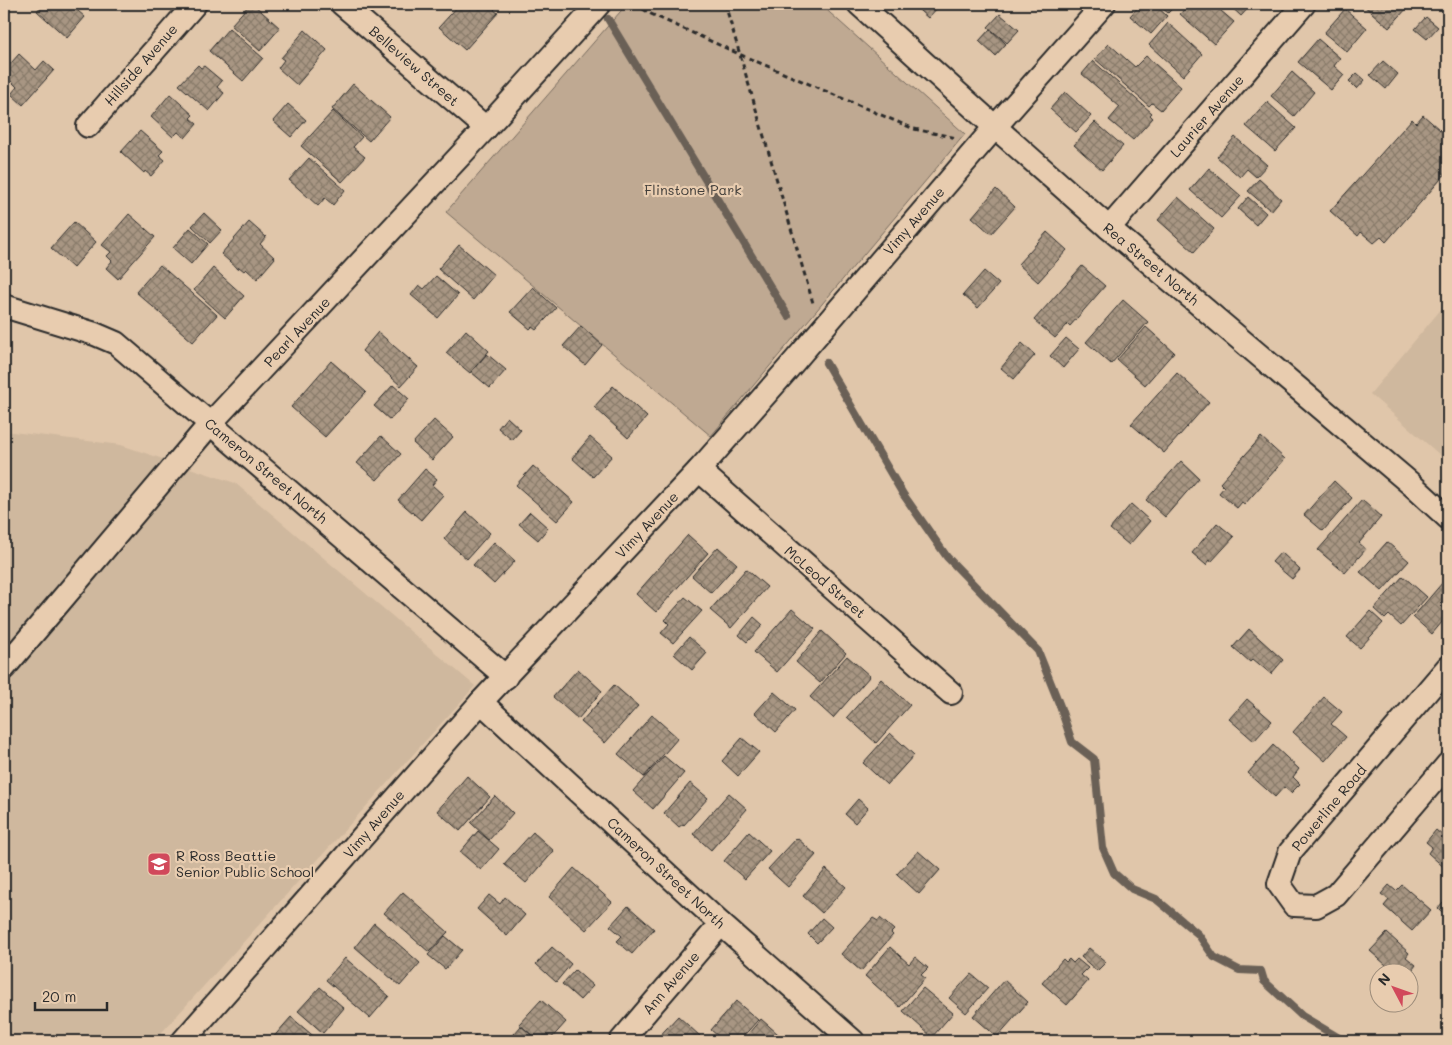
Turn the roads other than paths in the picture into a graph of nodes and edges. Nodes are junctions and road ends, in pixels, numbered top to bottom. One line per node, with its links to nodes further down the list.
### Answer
1 (195, 4): 7 (street, Hillside Avenue)
2 (342, 4): 8 (street, Belleview Street)
3 (599, 4): 8 (street, Pearl Avenue)
4 (859, 4): 9 (street, Rea Street North)
5 (1104, 4): 9 (street, Vimy Avenue)
6 (1304, 4): 10 (street, Laurier Avenue)
7 (88, 126)
8 (486, 128): 12 (street, Pearl Avenue)
9 (988, 135): 10 (street, Rea Street North); 13 (street, Vimy Avenue)
10 (1109, 228): 14 (street, Rea Street North)
11 (4, 306): 12 (street, Cameron Street North)
12 (210, 424): 16 (street, Pearl Avenue); 17 (street, Cameron Street North)
13 (699, 470): 17 (street, Vimy Avenue); 18 (street, McLeod Street)
14 (1448, 518)
15 (1448, 667): 20 (street, Powerline Road)
16 (4, 668)
17 (506, 677): 19 (street, Vimy Avenue)
18 (951, 693)
19 (480, 702): 21 (street, Cameron Street North); 22 (street, Vimy Avenue)
20 (1448, 764)
21 (721, 924): 23 (street, Ann Avenue); 24 (street, Cameron Street North)
22 (183, 1041)
23 (621, 1041)
24 (853, 1041)

